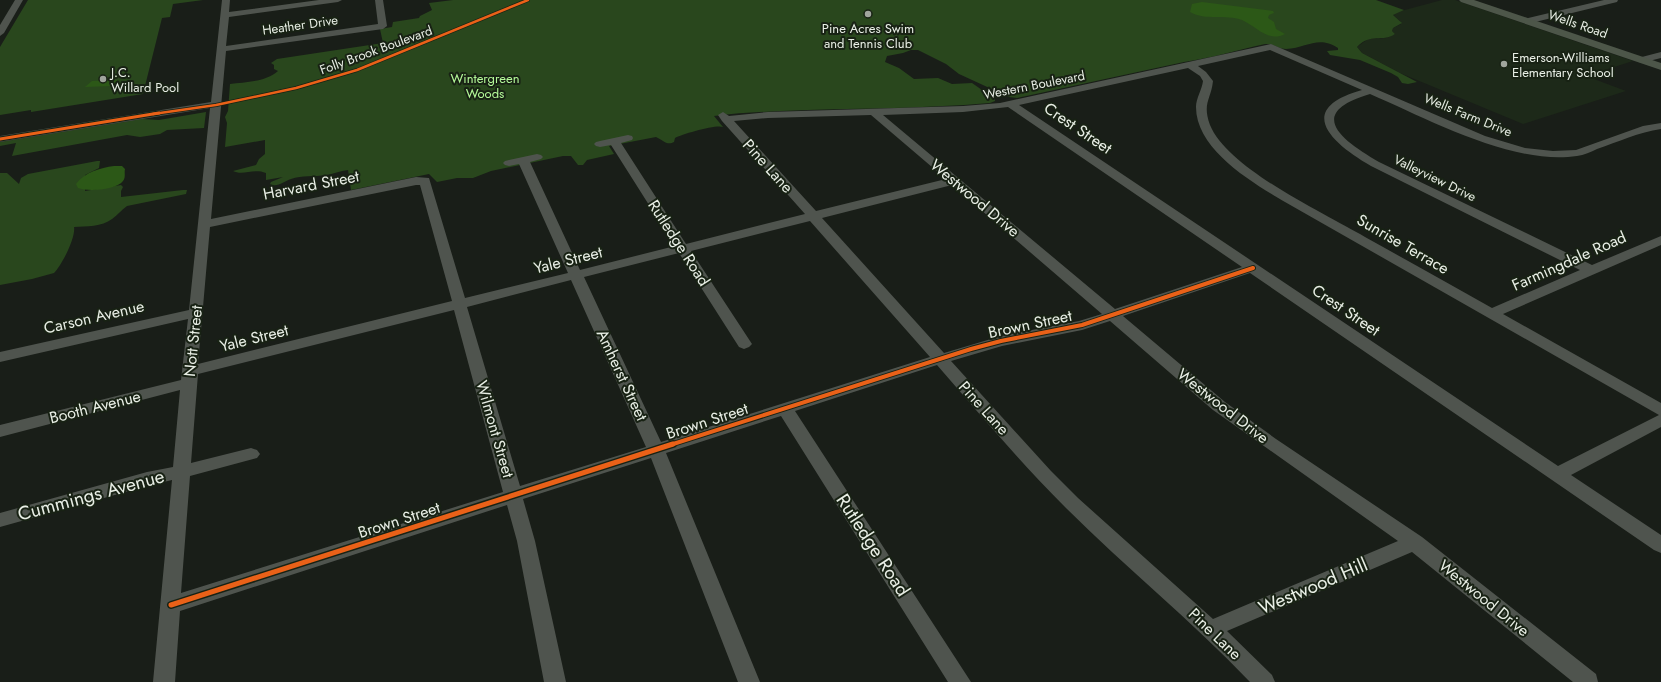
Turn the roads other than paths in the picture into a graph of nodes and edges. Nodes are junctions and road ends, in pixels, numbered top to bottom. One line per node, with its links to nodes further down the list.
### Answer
1 (19, 0): 9 (street)
2 (226, 0): 7 (street, Nott Street)
3 (338, 0): 7 (street)
4 (379, 0): 11 (street, Heather Drive)
5 (1464, 0): 8 (main road, Wells Road)
6 (1614, 0): 8 (street)
7 (224, 16): 11 (street, Nott Street)
8 (1527, 21): 13 (main road, Wells Road)
9 (0, 33)
10 (1271, 47): 14 (street, Western Boulevard); 16 (street, Wells Farm Drive)
11 (221, 49): 17 (street, Nott Street)
12 (1661, 54): 13 (street)
13 (1641, 60): 15 (main road, Wells Road)
14 (1190, 65): 18 (street, Western Boulevard); 38 (street, Sunrise Terrace)
15 (1661, 67)
16 (1372, 90): 21 (street, Wells Farm Drive); 34 (street, Valleyview Drive)
17 (216, 104): 23 (street); 30 (street, Nott Street)
18 (1012, 105): 19 (street, Western Boulevard); 33 (street, Crest Street)
19 (874, 112): 20 (street, Western Boulevard); 28 (street, Westwood Drive)
20 (724, 117): 29 (street, Pine Lane)
21 (1661, 126)
22 (628, 138): 24 (street)
23 (0, 139)
24 (614, 141): 25 (street); 32 (street, Rutledge Road)
25 (600, 144)
26 (523, 160): 35 (street, Amherst Street)
27 (424, 180): 30 (street, Harvard Street); 36 (street, Wilmont Street)
28 (954, 181): 29 (street, Yale Street); 39 (street, Westwood Drive)
29 (813, 216): 32 (street, Yale Street); 42 (street, Pine Lane)
30 (205, 224): 37 (street, Nott Street)
31 (1661, 240): 34 (street, Farmingdale Road)
32 (683, 248): 35 (street, Yale Street); 40 (street, Rutledge Road)
33 (1253, 268): 39 (street, Brown Street); 51 (street, Crest Street)
34 (1591, 270): 38 (street, Farmingdale Road)
35 (576, 275): 36 (street, Yale Street); 48 (street, Amherst Street)
36 (460, 304): 43 (street, Yale Street); 52 (street, Wilmont Street)
37 (196, 313): 41 (street, Carson Avenue); 43 (street, Nott Street)
38 (1491, 314): 45 (street, Sunrise Terrace)
39 (1112, 316): 42 (street, Brown Street); 54 (street, Westwood Drive)
40 (744, 344)
41 (0, 357)
42 (940, 359): 44 (street, Brown Street); 57 (street, Pine Lane)
43 (190, 377): 47 (street, Booth Avenue); 50 (street, Nott Street)
44 (785, 409): 48 (street, Brown Street); 62 (street, Rutledge Road)
45 (1661, 410)
46 (1661, 420): 51 (street)
47 (0, 431)
48 (656, 450): 52 (street, Brown Street); 61 (street, Amherst Street)
49 (251, 454): 50 (street, Cummings Avenue)
50 (182, 471): 53 (street, Cummings Avenue); 56 (street, Nott Street)
51 (1556, 474): 55 (street, Crest Street)
52 (513, 496): 56 (street, Brown Street); 60 (street, Wilmont Street)
53 (0, 520)
54 (1415, 542): 57 (street, Westwood Hill); 58 (street, Westwood Drive)
55 (1661, 545)
56 (171, 606): 59 (street, Nott Street)
57 (1211, 629): 63 (street, Pine Lane)
58 (1588, 681)
59 (164, 682)
60 (555, 682)
61 (748, 682)
62 (960, 682)
63 (1264, 682)

